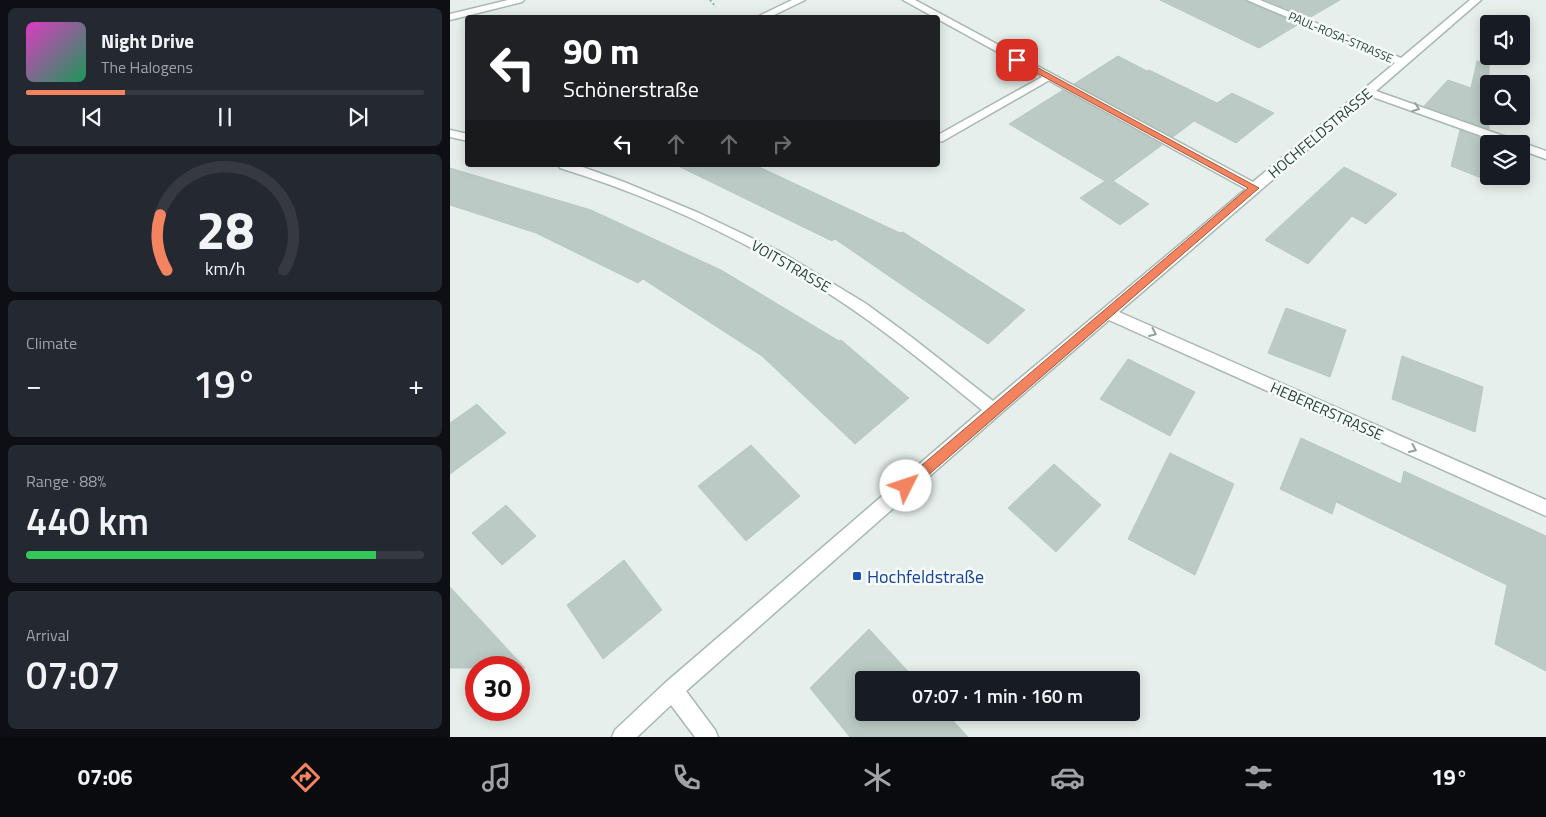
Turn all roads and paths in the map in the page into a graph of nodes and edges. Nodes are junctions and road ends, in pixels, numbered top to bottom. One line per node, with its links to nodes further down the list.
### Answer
1 (519, 0): 10 (street)
2 (710, 0): 7 (path)
3 (800, 0): 8 (street)
4 (908, 0): 9 (street)
5 (1252, 0): 12 (street, PAUL-ROSA-STRASSE)
6 (1476, 0): 12 (street, HOCHFELDSTRASSE)
7 (716, 7)
8 (766, 15)
9 (936, 15)
10 (450, 17)
11 (940, 17): 13 (street)
12 (1403, 63): 14 (street, HOCHFELDSTRASSE)
13 (1049, 76): 18 (street); 22 (street)
14 (1370, 92): 16 (street, one-way to 16); 22 (street, HOCHFELDSTRASSE)
15 (450, 133): 17 (street)
16 (1491, 135)
17 (465, 137)
18 (940, 139)
19 (1530, 149): 20 (street)
20 (1546, 154)
21 (571, 167): 24 (street, VOITSTRASSE)
22 (1254, 188): 23 (street, HOCHFELDSTRASSE)
23 (1108, 313): 24 (street, HOCHFELDSTRASSE); 25 (street, HEBERERSTRASSE, one-way to 25)
24 (993, 410): 26 (street, HOCHFELDSTRASSE)
25 (1546, 508)
26 (672, 690): 27 (street, HOCHFELDSTRASSE); 28 (street)
27 (622, 737)
28 (708, 737)

